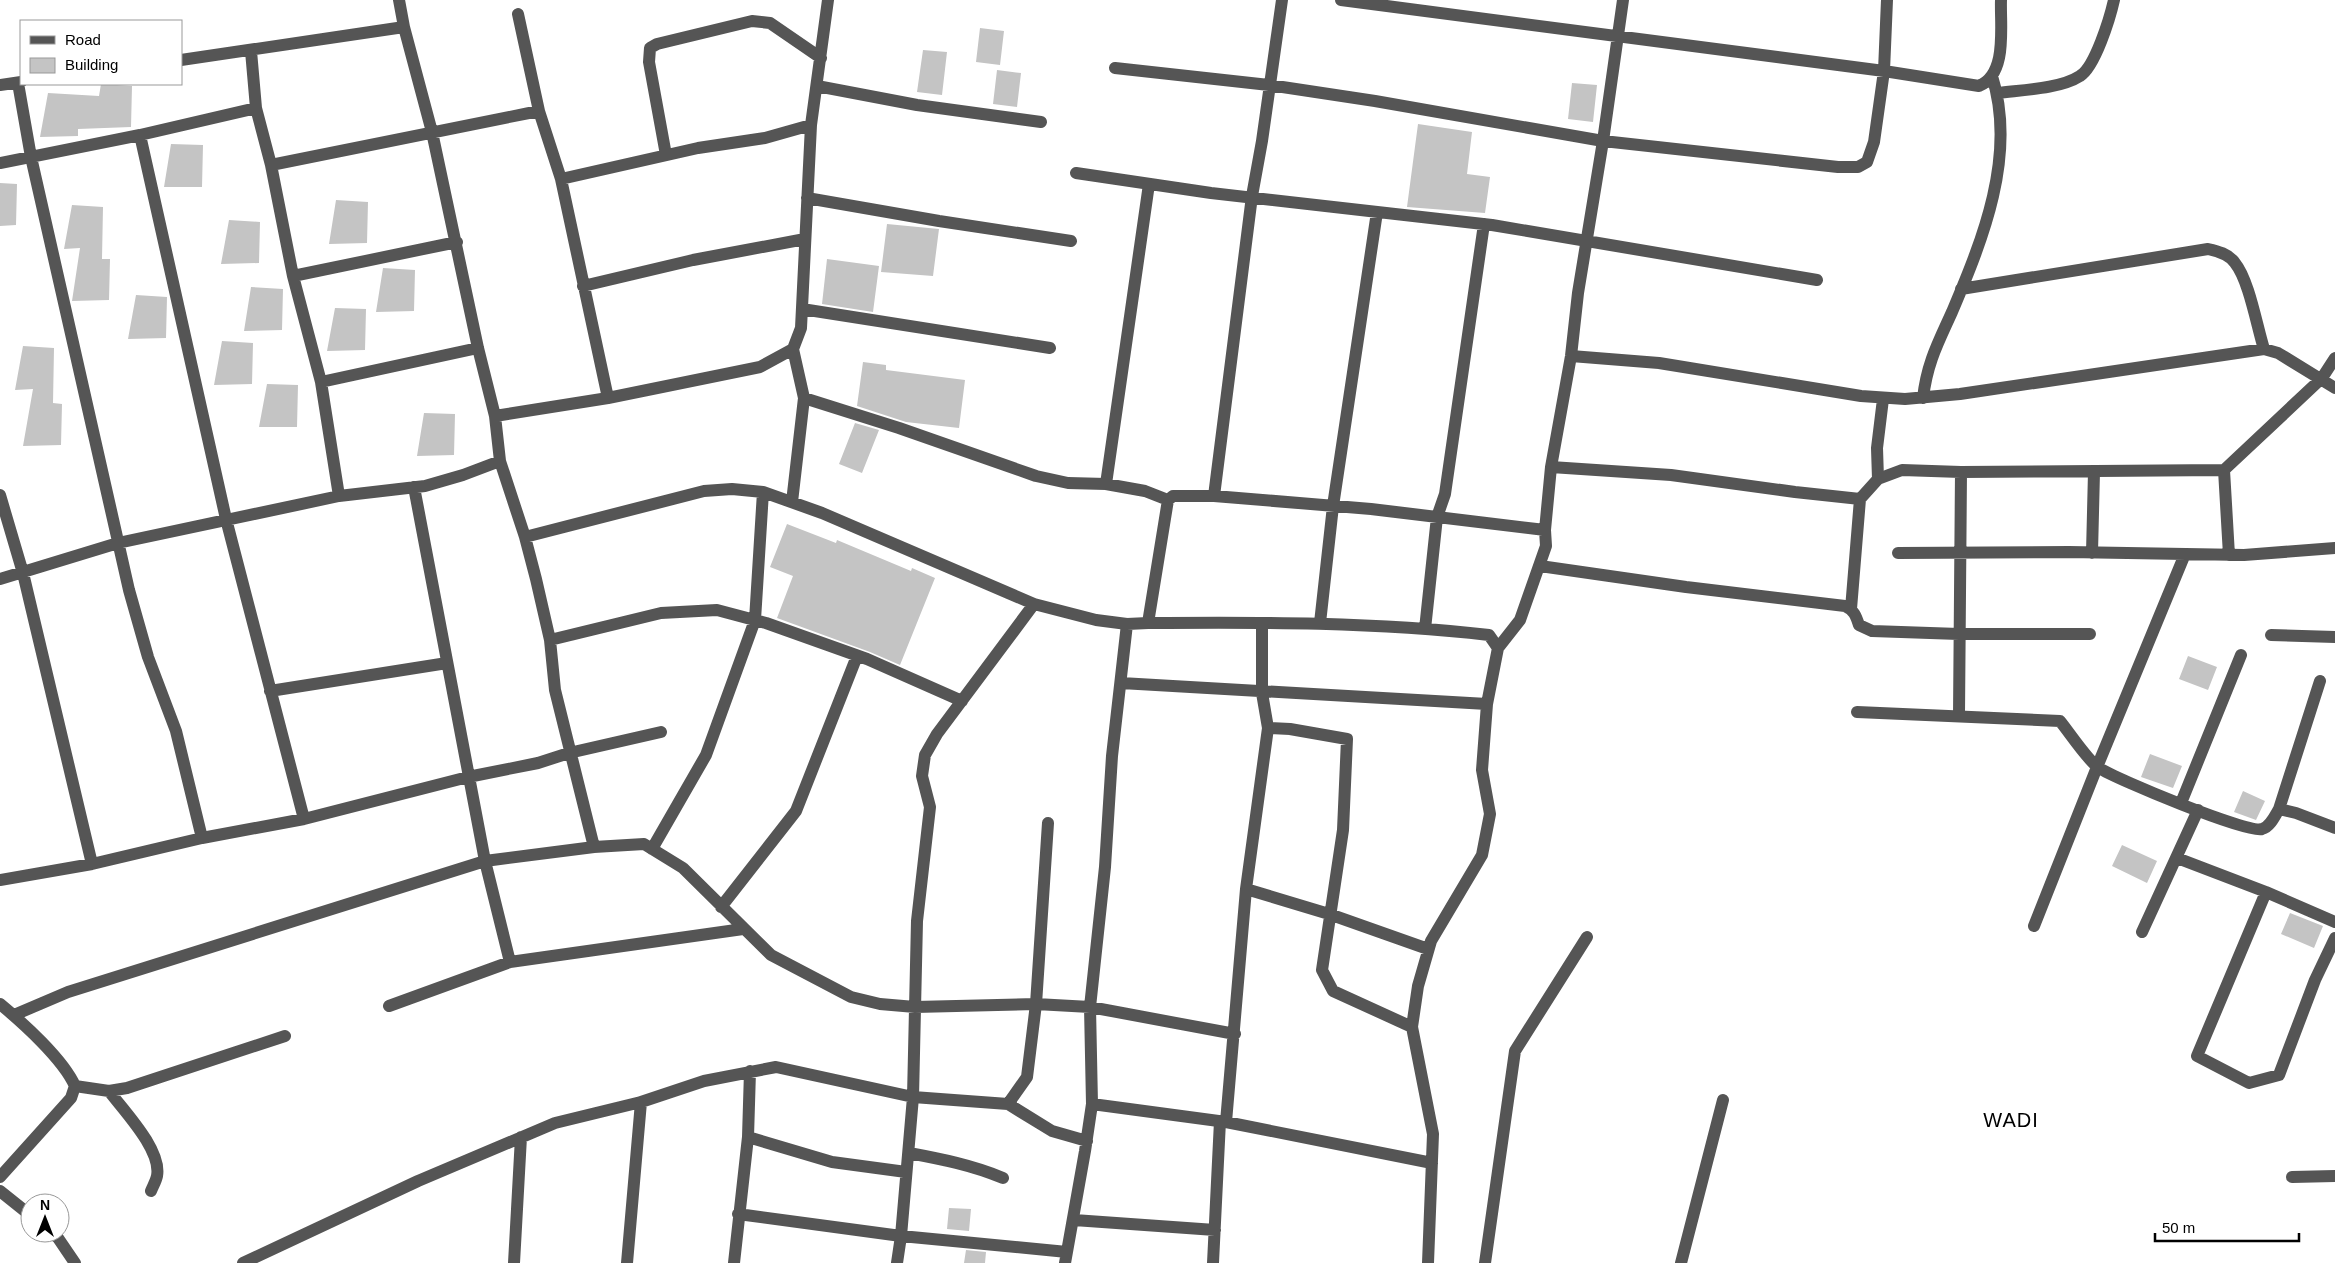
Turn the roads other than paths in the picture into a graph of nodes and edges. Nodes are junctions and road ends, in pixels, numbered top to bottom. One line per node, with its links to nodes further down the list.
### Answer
1 (398, 0): 10 (street)
2 (828, 0): 13 (street)
3 (1282, 0): 22 (street)
4 (1341, 0): 11 (street)
5 (1623, 0): 11 (street)
6 (1887, 0): 16 (street)
7 (2001, 0): 17 (street)
8 (2114, 0): 23 (street)
9 (518, 14): 25 (street)
10 (404, 27): 12 (street); 28 (street)
11 (1617, 37): 16 (street); 30 (street)
12 (251, 51): 14 (street); 24 (street)
13 (821, 58): 21 (street); 31 (street)
14 (182, 60)
15 (1116, 68): 22 (street)
16 (1884, 71): 17 (street); 30 (street)
17 (1992, 76): 23 (street)
18 (20, 83): 19 (street)
19 (0, 85)
20 (20, 85): 32 (street)
21 (817, 86): 26 (street); 27 (street)
22 (1269, 86): 30 (street); 38 (street)
23 (1998, 93): 49 (street)
24 (256, 108): 29 (street); 34 (street)
25 (539, 111): 28 (street); 36 (street)
26 (1041, 122)
27 (811, 125): 31 (street); 39 (street)
28 (432, 132): 34 (street); 45 (street)
29 (140, 135): 32 (street); 82 (street)
30 (1603, 141): 43 (street)
31 (666, 155): 36 (street)
32 (31, 157): 33 (street); 85 (street)
33 (0, 163)
34 (270, 165): 46 (street)
35 (1076, 173): 37 (street)
36 (561, 179): 48 (street)
37 (1149, 184): 38 (street); 71 (street)
38 (1252, 196): 40 (street); 76 (street)
39 (807, 198): 42 (street); 44 (street)
40 (1377, 212): 41 (street); 80 (street)
41 (1484, 224): 43 (street); 81 (street)
42 (805, 239): 48 (street); 50 (street)
43 (1587, 240): 47 (street); 55 (street)
44 (1070, 241)
45 (456, 242): 46 (street); 51 (street)
46 (293, 276): 58 (street)
47 (1817, 280)
48 (583, 286): 60 (street)
49 (1961, 288): 54 (street); 62 (street)
50 (802, 309): 52 (street); 53 (street)
51 (478, 348): 58 (street); 64 (street)
52 (1050, 348)
53 (793, 349): 60 (street); 61 (street)
54 (2264, 349): 57 (street); 62 (street)
55 (1571, 356): 63 (street); 66 (street)
56 (2335, 358): 57 (street)
57 (2322, 378): 59 (street); 67 (street)
58 (322, 382): 75 (street)
59 (2335, 388)
60 (608, 398): 64 (street)
61 (804, 398): 71 (street); 79 (street)
62 (1923, 398): 63 (street)
63 (1883, 399): 70 (street)
64 (495, 416): 65 (street)
65 (500, 461): 72 (street); 84 (street)
66 (1551, 467): 77 (street); 83 (street)
67 (2224, 470): 69 (street); 91 (street)
68 (1961, 472): 69 (street); 70 (street); 88 (street)
69 (2094, 472): 89 (street)
70 (1878, 478): 77 (street)
71 (1106, 484): 78 (street)
72 (414, 487): 75 (street); 111 (street)
73 (763, 492): 79 (street); 84 (street); 97 (street)
74 (0, 495): 93 (street)
75 (339, 496): 82 (street)
76 (1214, 496): 78 (street); 80 (street)
77 (1860, 499): 96 (street)
78 (1168, 500): 98 (street)
79 (792, 502): 95 (street)
80 (1333, 506): 81 (street); 100 (street)
81 (1437, 517): 83 (street); 102 (street)
82 (226, 519): 85 (street); 114 (street)
83 (1545, 530): 92 (street)
84 (525, 537): 107 (street)
85 (118, 543): 93 (street); 131 (street)
86 (2335, 548): 91 (street)
87 (1898, 553): 88 (street)
88 (1962, 553): 89 (street); 103 (street)
89 (2092, 553): 90 (street)
90 (2185, 554): 91 (street); 123 (street)
91 (2228, 555)
92 (1540, 566): 96 (street); 108 (street)
93 (23, 573): 94 (street); 136 (street)
94 (0, 579)
95 (1034, 604): 101 (street); 116 (street)
96 (1852, 609): 103 (street)
97 (755, 620): 107 (street); 110 (street); 133 (street)
98 (1148, 623): 99 (street); 101 (street)
99 (1262, 623): 100 (street); 115 (street)
100 (1320, 623): 102 (street)
101 (1127, 624): 113 (street)
102 (1425, 629): 108 (street)
103 (1959, 634): 104 (street); 119 (street)
104 (2090, 634)
105 (2271, 635): 106 (street)
106 (2335, 637)
107 (550, 640): 122 (street)
108 (1498, 648): 117 (street)
109 (2241, 655): 125 (street)
110 (857, 656): 116 (street); 140 (street)
111 (447, 662): 114 (street); 124 (street)
112 (2320, 681): 126 (street)
113 (1120, 683): 115 (street); 154 (street)
114 (270, 691): 128 (street)
115 (1262, 693): 117 (street); 120 (street)
116 (962, 701): 153 (street)
117 (1487, 704): 148 (street)
118 (1857, 712): 119 (street)
119 (1959, 715): 123 (street)
120 (1268, 728): 138 (street); 141 (street)
121 (661, 732): 122 (street)
122 (569, 753): 124 (street); 132 (street)
123 (2097, 767): 125 (street); 143 (street)
124 (468, 777): 128 (street); 135 (street)
125 (2181, 803): 127 (street)
126 (2279, 809): 127 (street); 130 (street)
127 (2198, 810): 134 (street)
128 (304, 819): 131 (street)
129 (1048, 823): 151 (street)
130 (2335, 828)
131 (202, 838): 136 (street)
132 (594, 847): 133 (street); 135 (street)
133 (652, 849): 140 (street)
134 (2177, 858): 139 (street); 145 (street)
135 (484, 861): 149 (street); 155 (street)
136 (92, 864): 137 (street)
137 (0, 880)
138 (1246, 889): 141 (street); 157 (street)
139 (2266, 892): 142 (street); 147 (street)
140 (721, 907): 144 (street)
141 (1330, 914): 148 (street); 156 (street)
142 (2335, 922)
143 (2034, 926)
144 (742, 929): 149 (street); 153 (street)
145 (2142, 932)
146 (1587, 937): 195 (street)
147 (2335, 938)
148 (1428, 949): 156 (street)
149 (510, 962): 152 (street)
150 (0, 1004): 155 (street)
151 (1036, 1004): 153 (street); 154 (street); 165 (street)
152 (389, 1006)
153 (915, 1007): 162 (street)
154 (1090, 1007): 157 (street); 166 (street)
155 (14, 1015): 160 (street)
156 (1412, 1027): 172 (street)
157 (1234, 1034): 167 (street)
158 (285, 1036): 161 (street)
159 (750, 1072): 162 (street); 164 (street); 168 (street)
160 (75, 1086): 161 (street); 175 (street)
161 (109, 1092): 179 (street)
162 (913, 1098): 165 (street); 171 (street)
163 (1723, 1100): 196 (street)
164 (641, 1102): 169 (street); 190 (street)
165 (1008, 1104): 170 (street)
166 (1092, 1104): 167 (street); 170 (street)
167 (1223, 1122): 172 (street); 183 (street)
168 (748, 1136): 173 (street); 181 (street)
169 (521, 1137): 188 (street); 189 (street)
170 (1087, 1141): 182 (street)
171 (909, 1153): 173 (street); 177 (street)
172 (1432, 1163): 194 (street)
173 (906, 1172): 184 (street)
174 (2335, 1176): 176 (street)
175 (0, 1177)
176 (2292, 1177)
177 (1003, 1178)
178 (0, 1191): 180 (street)
179 (151, 1191)
180 (20, 1207)
181 (738, 1214): 184 (street); 191 (street)
182 (1074, 1220): 183 (street); 186 (street)
183 (1215, 1230): 193 (street)
184 (902, 1236): 186 (street); 192 (street)
185 (61, 1243): 187 (street)
186 (1066, 1258)
187 (75, 1263)
188 (243, 1263)
189 (514, 1263)
190 (627, 1263)
191 (734, 1263)
192 (897, 1263)
193 (1213, 1263)
194 (1428, 1263)
195 (1485, 1263)
196 (1681, 1263)

